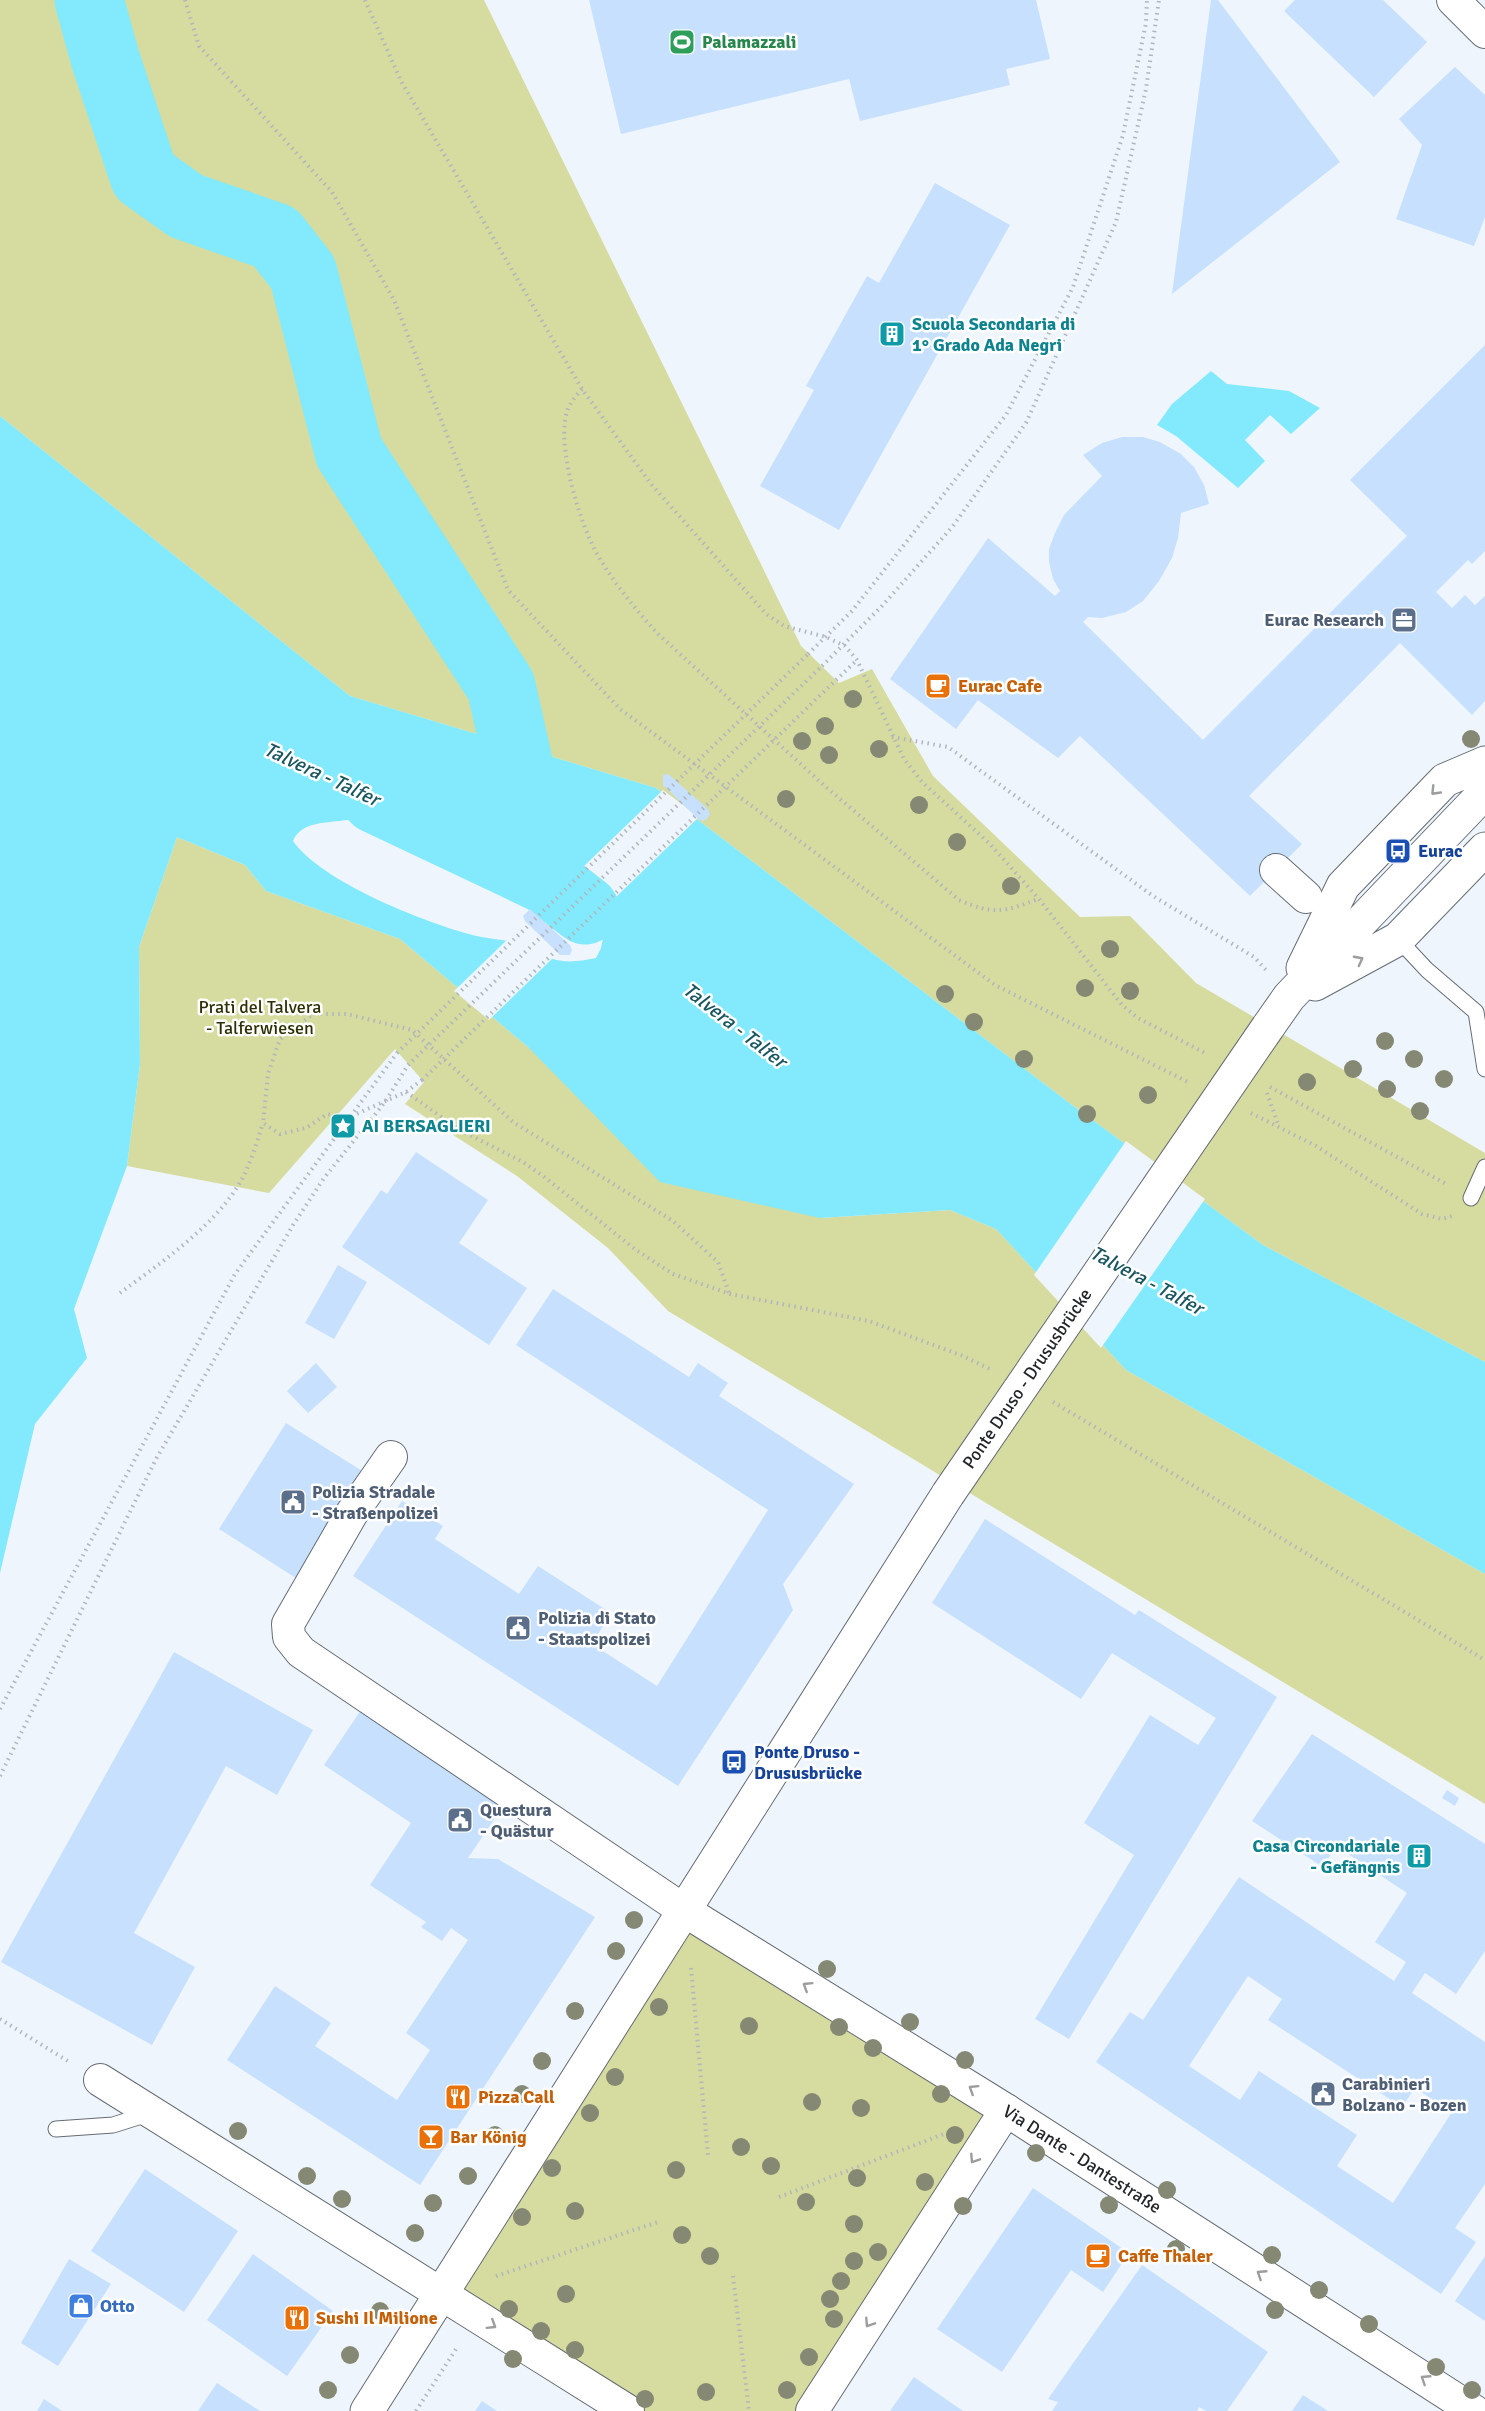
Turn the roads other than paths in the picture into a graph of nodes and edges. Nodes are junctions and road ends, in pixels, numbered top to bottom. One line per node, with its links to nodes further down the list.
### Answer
1 (1454, 0): 2 (street)
2 (1485, 32)
3 (1485, 763): 9 (main road, one-way to 9)
4 (1485, 792): 9 (main road)
5 (1485, 849): 8 (main road)
6 (1276, 870): 7 (street)
7 (1306, 897)
8 (1398, 939): 9 (main road, one-way to 8); 10 (lane)
9 (1289, 997): 14 (main road, Ponte Druso - Drususbrücke, bridge)
10 (1485, 1069)
11 (1485, 1167): 12 (lane)
12 (1472, 1198)
13 (391, 1456): 14 (street, Via Dante - Dantestraße)
14 (685, 1911): 16 (street, Via Dante - Dantestraße, one-way to 14); 19 (main road, Ponte Druso - Drususbrücke)
15 (99, 2080): 17 (street)
16 (1006, 2110): 22 (street, one-way to 22); 23 (street, Via Dante - Dantestraße, one-way to 16)
17 (152, 2113): 18 (lane); 19 (street)
18 (56, 2129)
19 (443, 2293): 20 (main road, Ponte Druso - Drususbrücke); 21 (street, one-way to 21)
20 (367, 2411)
21 (628, 2411)
22 (812, 2411)
23 (1474, 2411)

